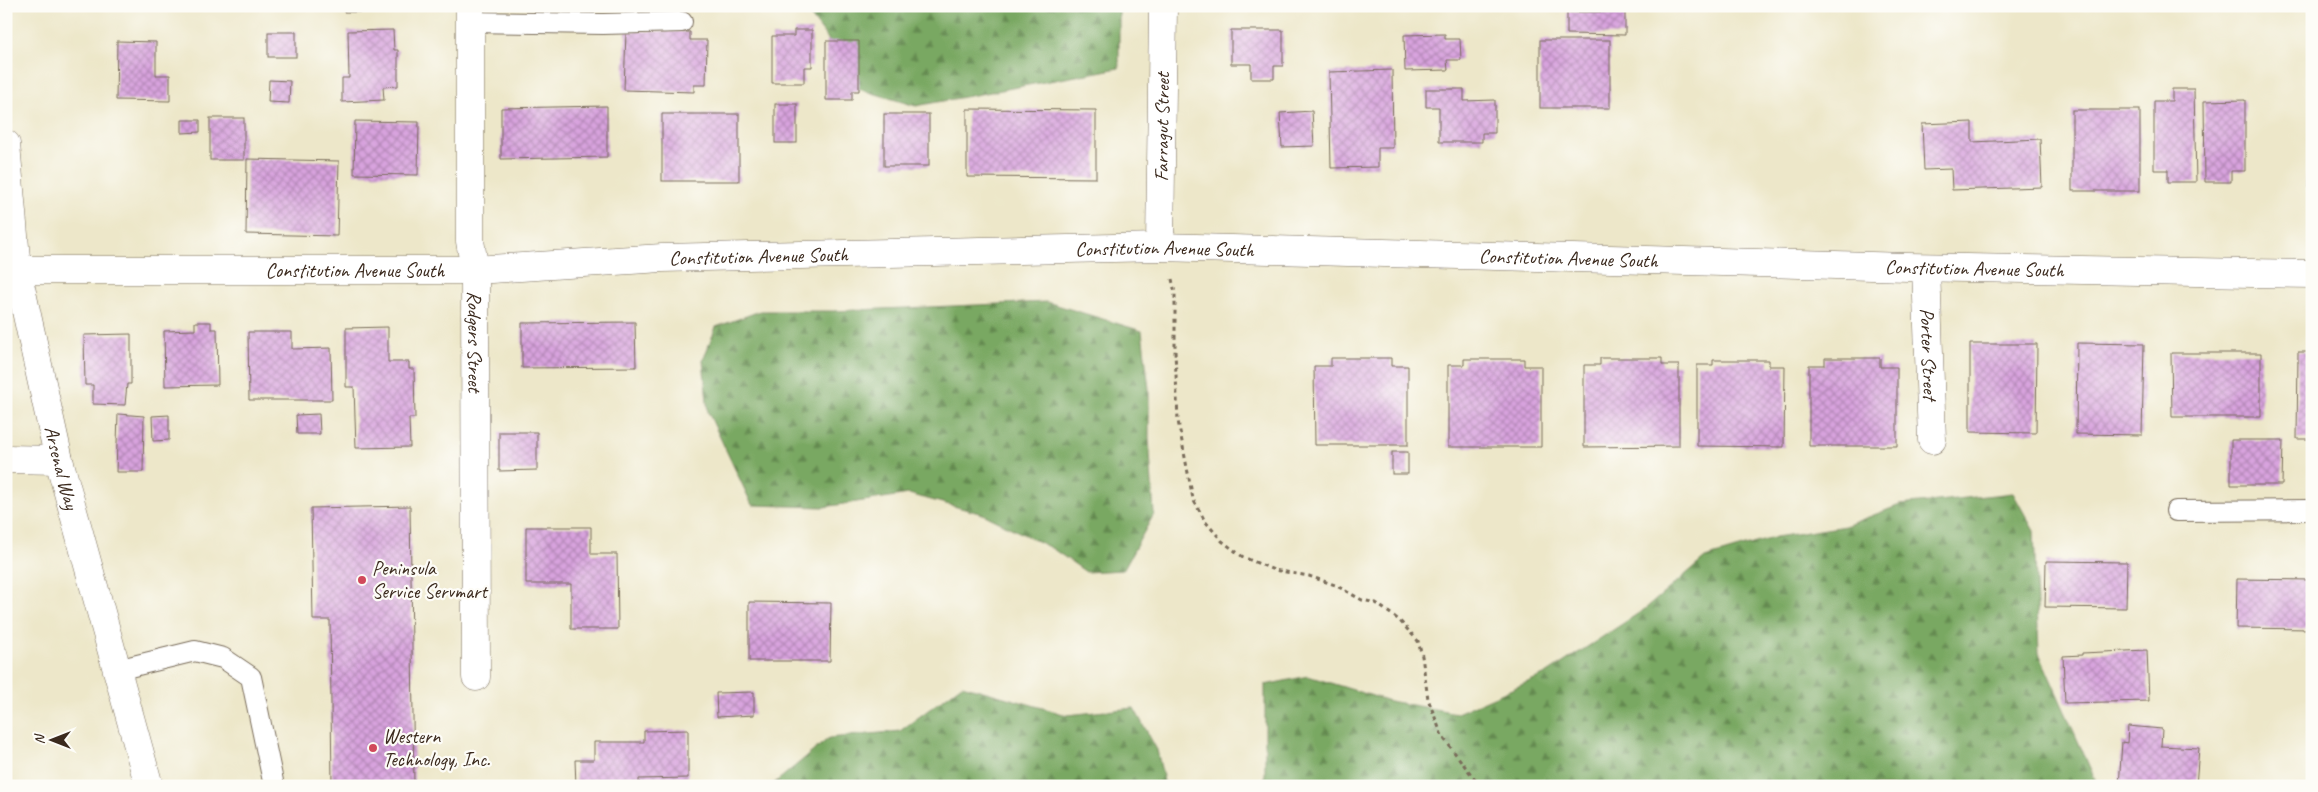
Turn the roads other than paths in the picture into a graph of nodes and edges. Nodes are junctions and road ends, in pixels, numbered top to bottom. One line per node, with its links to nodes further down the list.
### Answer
1 (1163, 6): 5 (street, Farragut Street)
2 (470, 14): 3 (lane); 8 (street, Rodgers Street)
3 (682, 22)
4 (6, 144): 7 (street, Arsenal Way)
5 (1160, 247): 6 (street, Constitution Avenue South); 8 (street, Constitution Avenue South)
6 (1926, 268): 9 (street, Constitution Avenue South); 10 (street, Porter Street)
7 (17, 270): 8 (street, Constitution Avenue South); 12 (street, Arsenal Way)
8 (475, 270): 16 (street, Rodgers Street)
9 (2312, 274)
10 (1932, 440)
11 (6, 459): 12 (street)
12 (59, 460): 15 (street, Arsenal Way)
13 (2312, 510): 14 (lane)
14 (2176, 511)
15 (117, 670): 17 (street, Arsenal Way); 18 (lane)
16 (476, 677)
17 (149, 786)
18 (274, 786)

